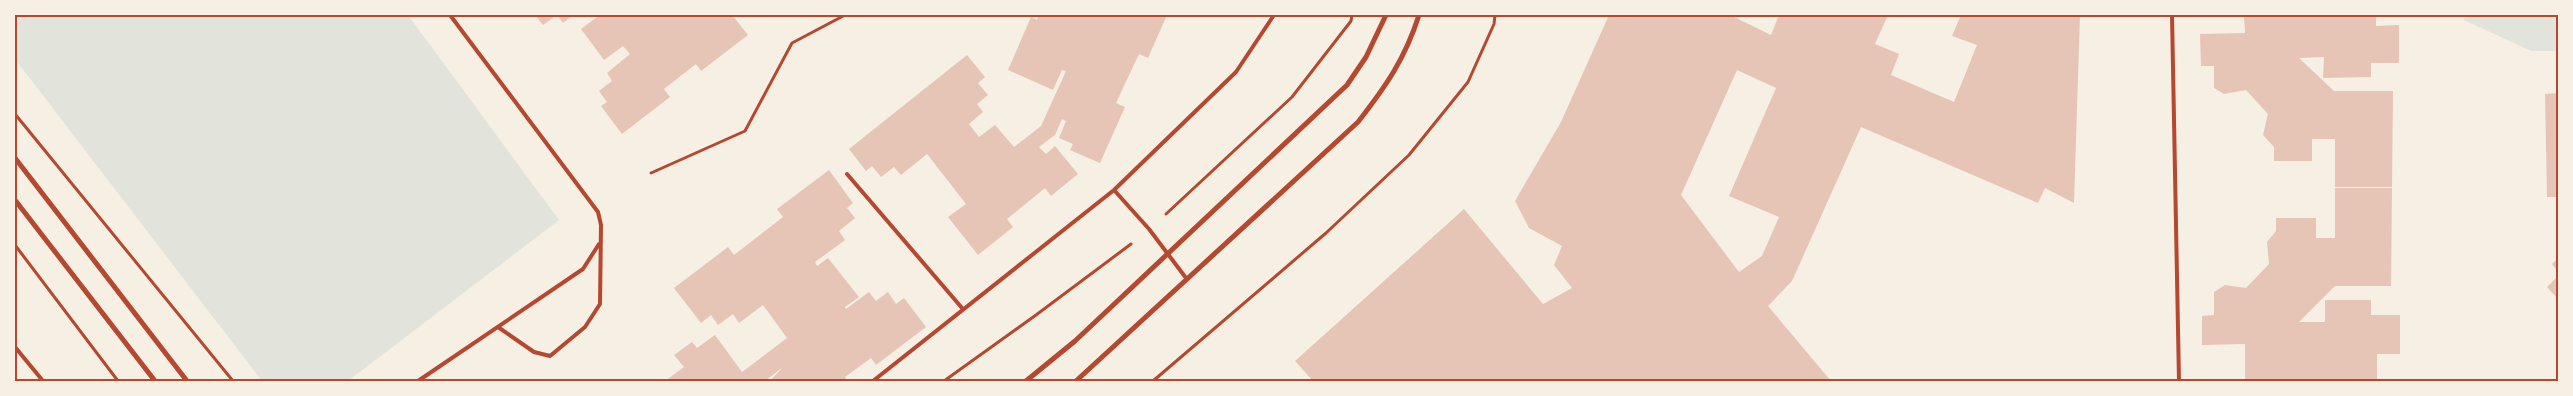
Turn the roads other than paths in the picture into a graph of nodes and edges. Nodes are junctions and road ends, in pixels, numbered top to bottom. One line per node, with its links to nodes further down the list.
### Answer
1 (450, 15): 10 (lane)
2 (1274, 15): 8 (lane)
3 (1386, 15): 11 (street)
4 (1420, 15): 12 (street)
5 (2172, 15): 23 (lane)
6 (15, 158): 18 (street)
7 (848, 174): 13 (lane)
8 (1114, 190): 11 (lane); 13 (lane)
9 (15, 200): 17 (street)
10 (600, 242): 14 (lane); 14 (lane)
11 (1168, 254): 12 (lane); 21 (street)
12 (1186, 278): 22 (street)
13 (962, 308): 20 (lane)
14 (498, 327): 19 (lane)
15 (15, 347): 16 (lane)
16 (43, 381)
17 (155, 381)
18 (187, 381)
19 (418, 381)
20 (873, 381)
21 (1026, 381)
22 (1076, 381)
23 (2179, 381)

